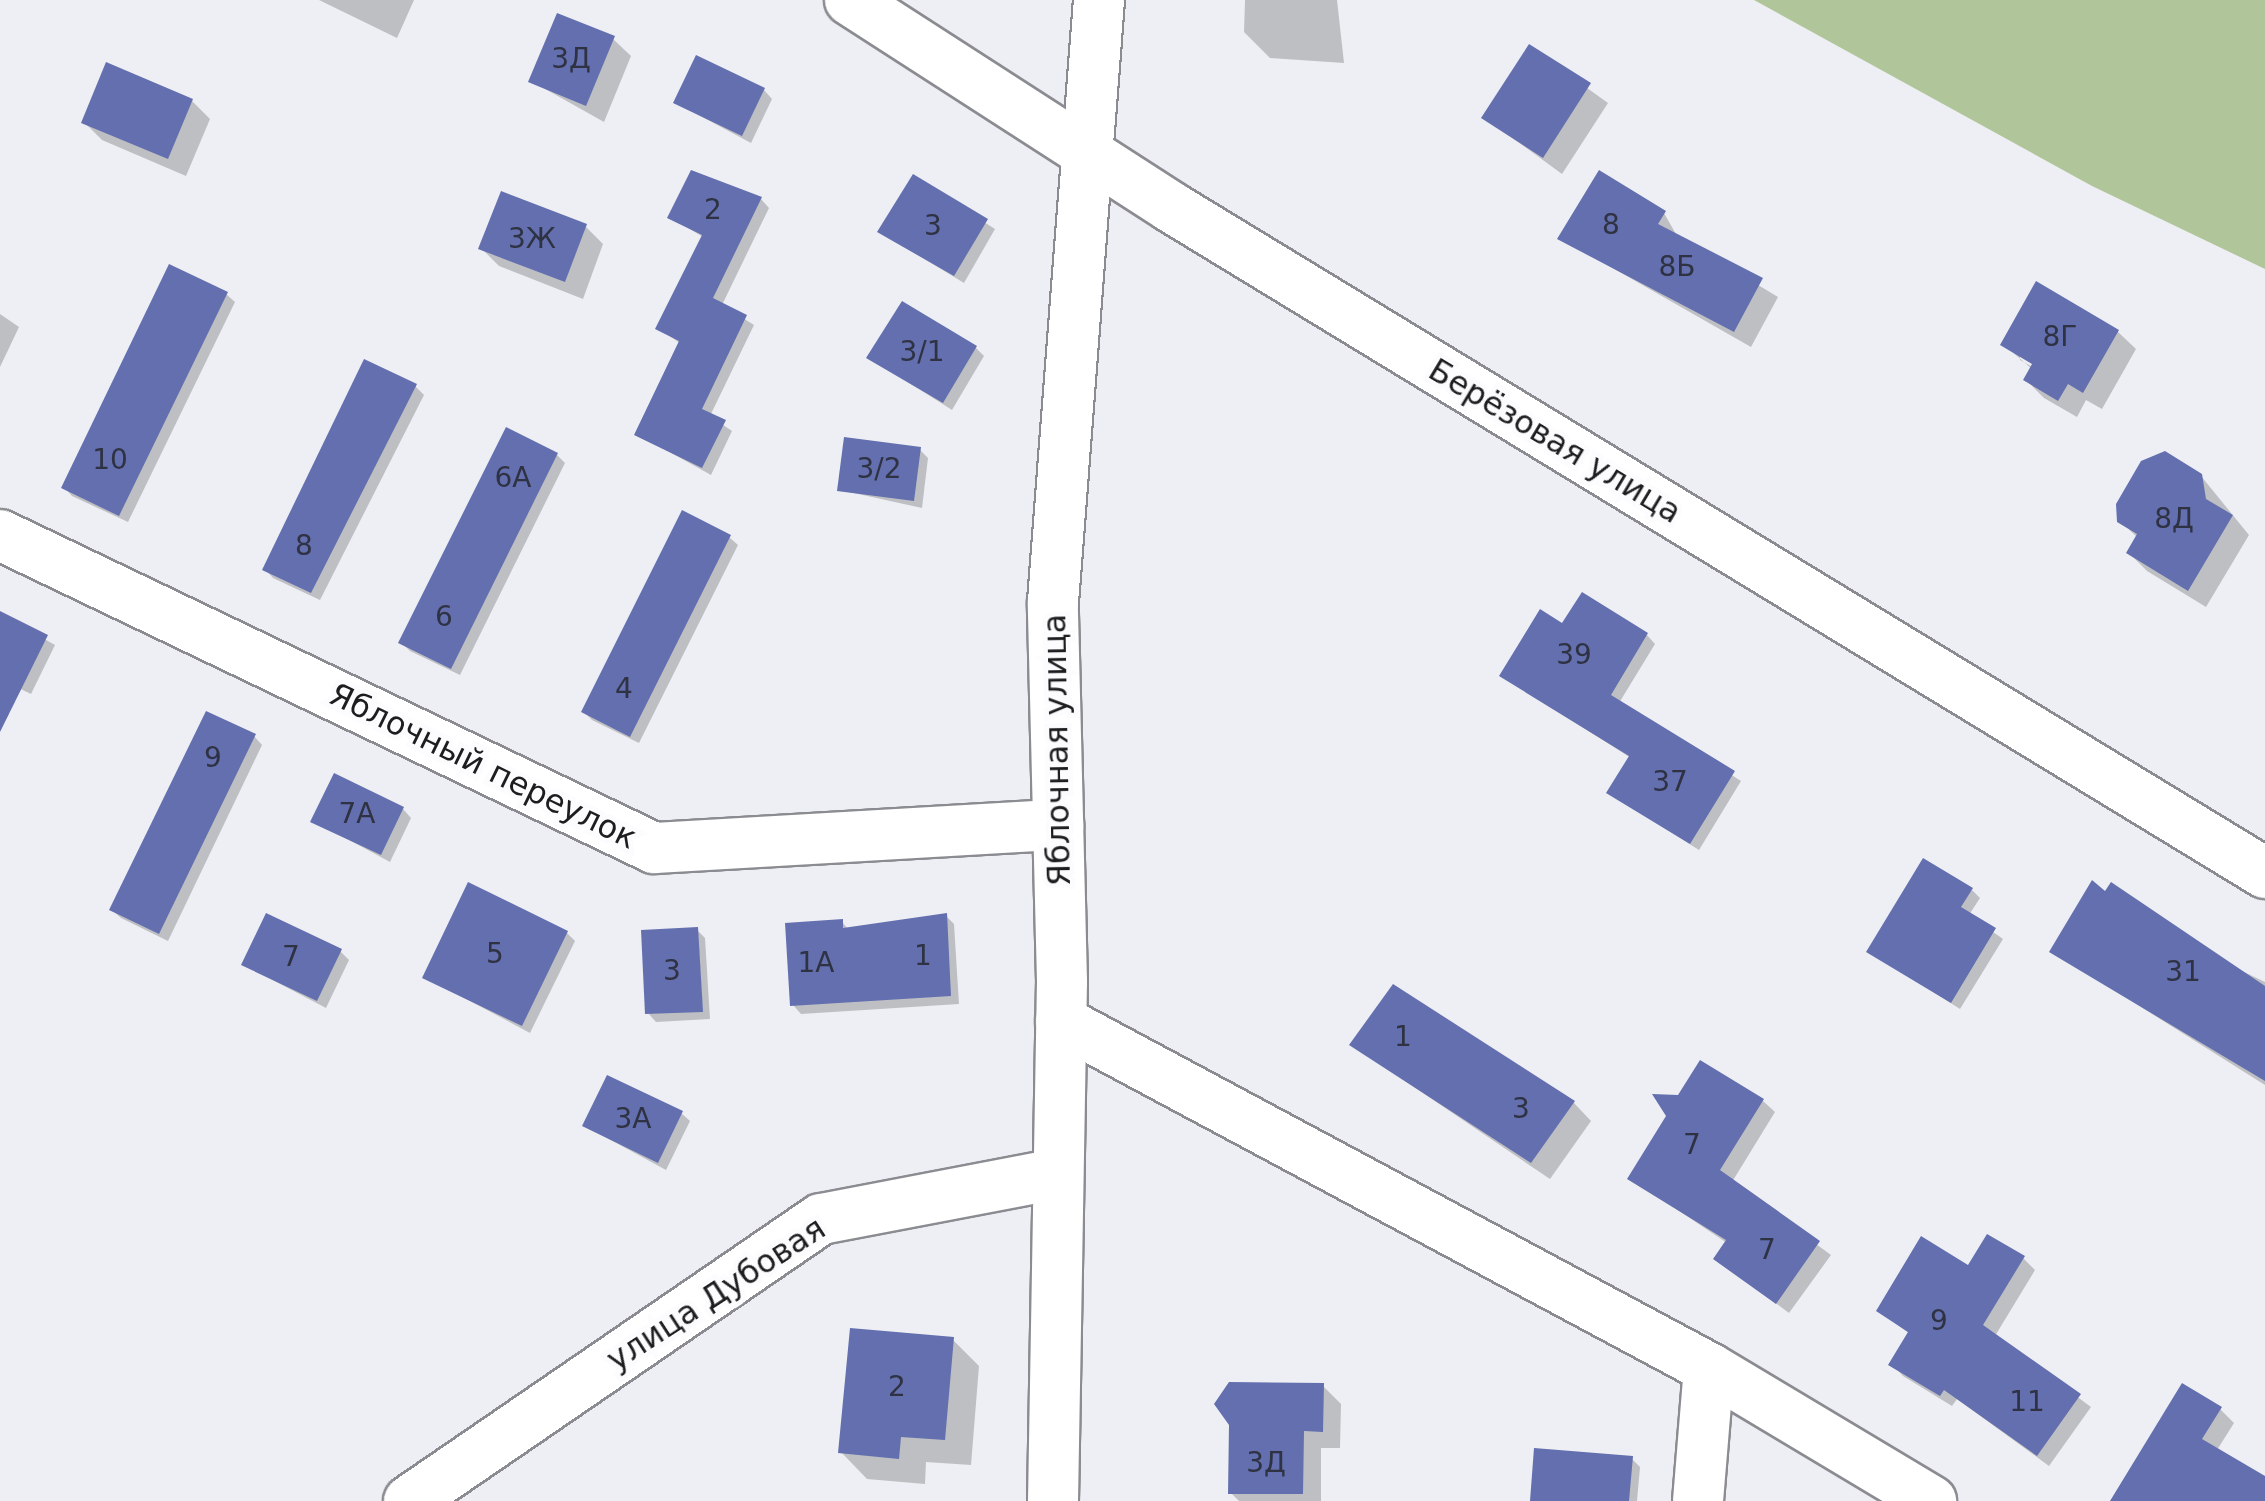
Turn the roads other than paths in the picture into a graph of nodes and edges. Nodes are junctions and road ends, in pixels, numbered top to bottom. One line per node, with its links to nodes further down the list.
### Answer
1 (850, 0): 3 (street, Берёзовая улица)
2 (1098, 0): 3 (street, Яблочная улица)
3 (1092, 154): 5 (street, Яблочная улица); 6 (street, Берёзовая улица)
4 (0, 535): 5 (street, Яблочный переулок)
5 (1058, 825): 7 (street, Яблочная улица)
6 (2265, 872)
7 (1061, 1021): 8 (street, Яблочная улица); 9 (street)
8 (1058, 1174): 10 (street, улица Дубовая); 11 (street, Яблочная улица)
9 (1709, 1368): 12 (street); 13 (street)
10 (409, 1501)
11 (1053, 1501)
12 (1698, 1501)
13 (1931, 1501)

